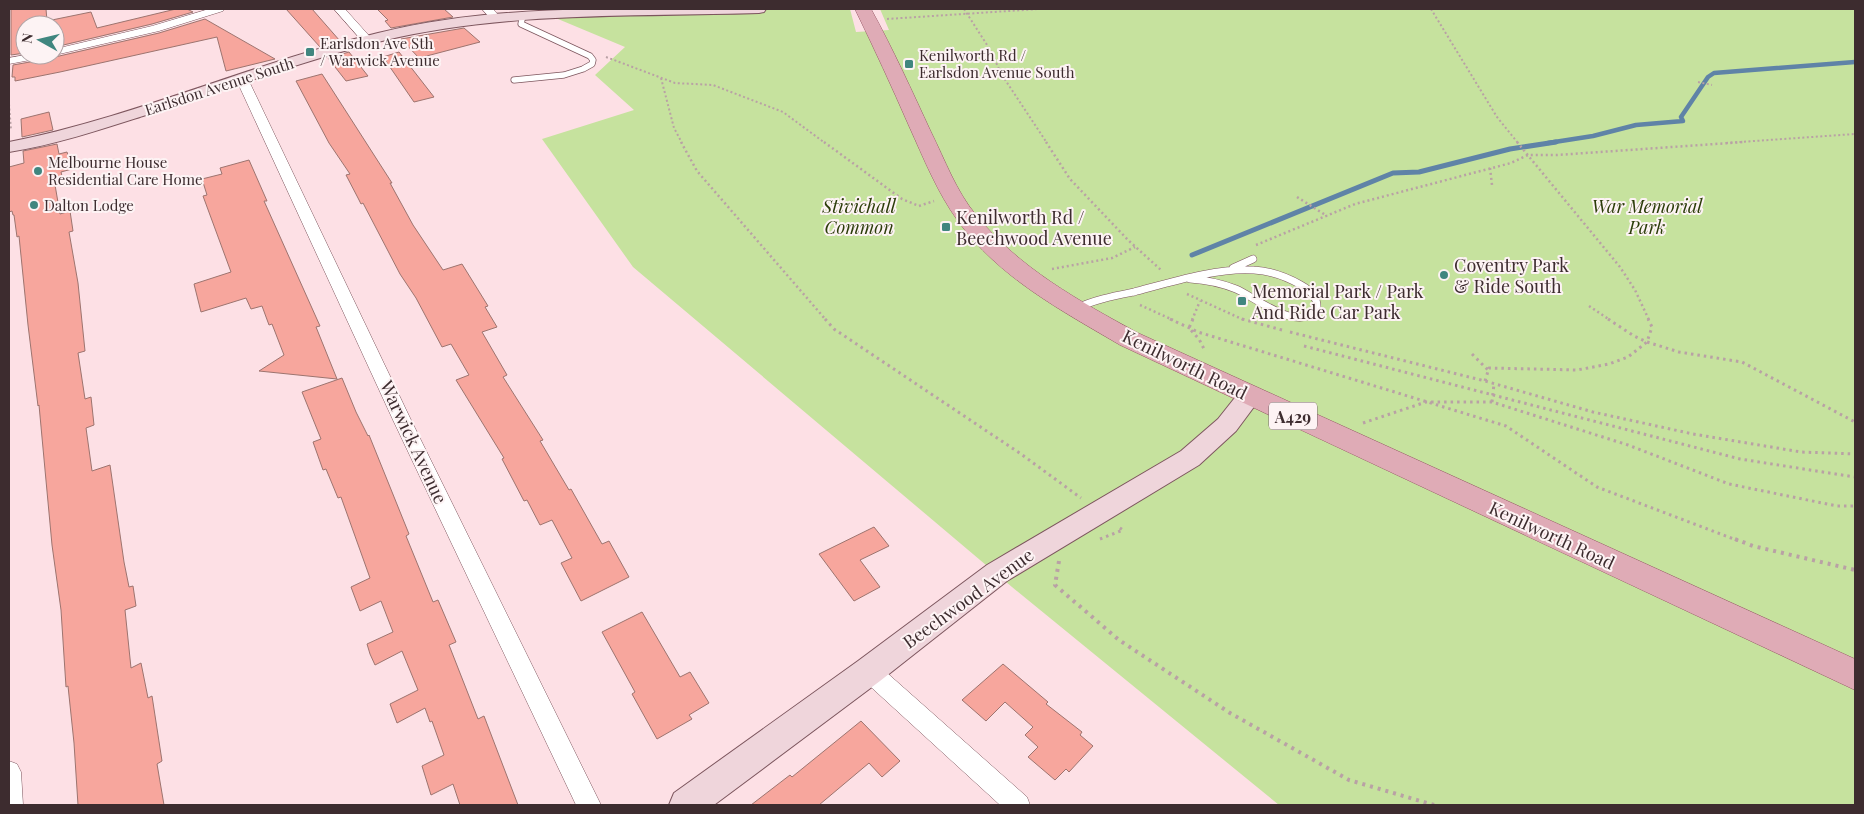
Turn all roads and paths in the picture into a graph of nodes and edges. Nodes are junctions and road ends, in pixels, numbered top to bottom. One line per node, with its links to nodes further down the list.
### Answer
1 (219, 9): 12 (street)
2 (339, 9): 11 (street)
3 (759, 9): 8 (main road, Earlsdon Avenue South)
4 (964, 9): 10 (path)
5 (1039, 9): 10 (path)
6 (1431, 9): 22 (path)
7 (491, 12): 8 (main road, Earlsdon Avenue South); 11 (main road, Earlsdon Avenue South)
8 (523, 15): 16 (lane)
9 (866, 15): 10 (path); 25 (main road, Kenilworth Road / A429)
10 (969, 15): 28 (path)
11 (368, 42): 15 (main road, Earlsdon Avenue South)
12 (65, 50)
13 (602, 55): 14 (path)
14 (660, 78): 25 (path); 59 (path)
15 (242, 79): 21 (main road, Earlsdon Avenue South); 67 (street, Warwick Avenue)
16 (514, 80)
17 (1698, 82): 18 (path)
18 (1712, 85)
19 (9, 104): 21 (path)
20 (1855, 134): 22 (path)
21 (10, 147)
22 (1528, 155): 23 (path); 41 (path)
23 (1490, 168): 24 (path); 27 (path)
24 (1492, 186)
25 (951, 195): 32 (main road, Kenilworth Road / A429)
26 (1296, 197): 27 (path)
27 (1327, 216): 29 (path)
28 (1135, 247): 32 (path); 33 (path)
29 (1248, 248)
30 (1253, 259): 31 (lane)
31 (1228, 270): 34 (lane); 34 (lane)
32 (1024, 273): 39 (main road, Kenilworth Road / A429)
33 (1164, 273)
34 (1190, 279): 35 (lane)
35 (1173, 282): 36 (lane); 37 (path)
36 (1118, 295): 39 (lane); 40 (path)
37 (1200, 301): 40 (path); 46 (path)
38 (1589, 306): 41 (path)
39 (1075, 309): 45 (main road, Kenilworth Road / A429)
40 (1189, 328): 45 (path); 50 (path)
41 (1647, 342): 44 (path); 54 (path)
42 (1304, 346): 48 (path)
43 (1472, 354): 44 (path)
44 (1488, 370): 46 (path)
45 (1208, 376): 49 (main road, Kenilworth Road / A429)
46 (1486, 381): 47 (path)
47 (1494, 384): 48 (path); 52 (path)
48 (1493, 394): 51 (path); 53 (path)
49 (1250, 396): 55 (main road, Kenilworth Road / A429); 59 (main road, Beechwood Avenue)
50 (1426, 402): 51 (path); 55 (path); 62 (path)
51 (1492, 402): 58 (path)
52 (1558, 402): 53 (path); 56 (path)
53 (1557, 411): 57 (path)
54 (1855, 422)
55 (1344, 439): 64 (main road, Kenilworth Road / A429)
56 (1855, 455)
57 (1855, 477)
58 (1855, 506)
59 (1100, 512): 60 (path); 63 (main road, Beechwood Avenue)
60 (1096, 541)
61 (1060, 557): 70 (path)
62 (1855, 570)
63 (869, 671): 68 (main road, Beechwood Avenue); 69 (street)
64 (1855, 675)
65 (9, 772): 66 (street)
66 (11, 805)
67 (589, 805)
68 (686, 805)
69 (1018, 805)
70 (1434, 805)

